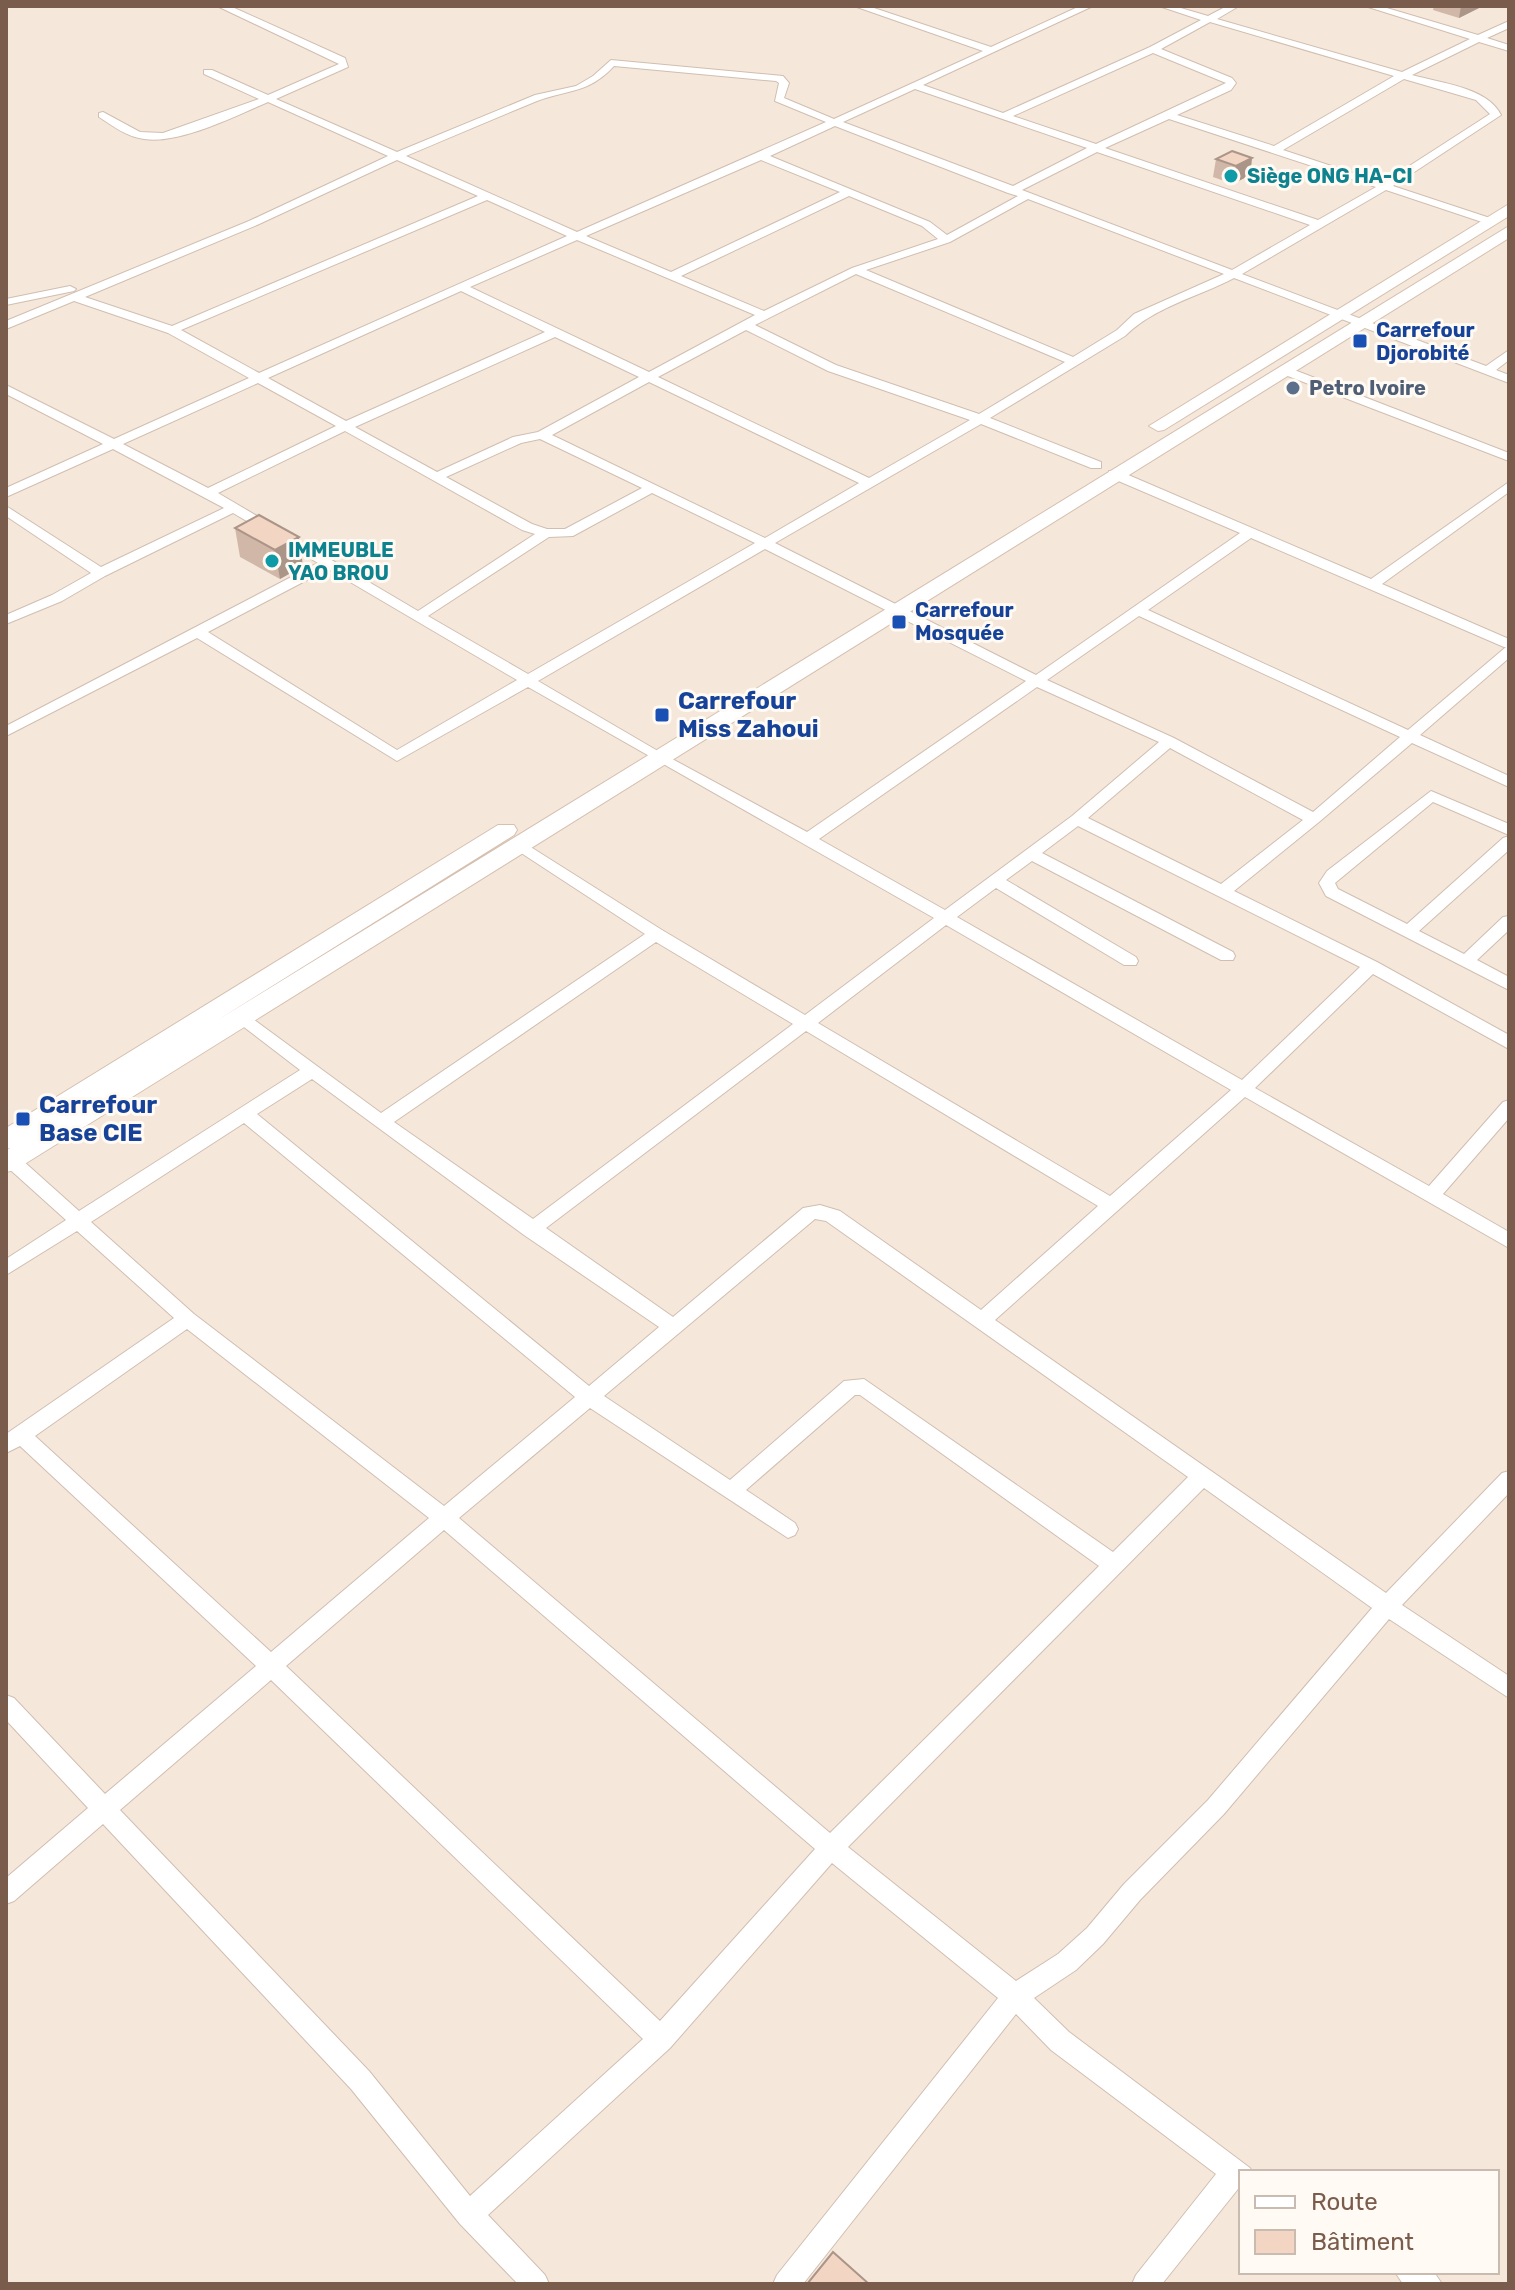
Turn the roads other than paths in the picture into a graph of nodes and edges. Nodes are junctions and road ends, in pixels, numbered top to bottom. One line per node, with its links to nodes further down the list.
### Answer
1 (222, 6): 16 (street)
2 (859, 6): 12 (street)
3 (1088, 6): 12 (street)
4 (1164, 6): 7 (street)
5 (1234, 6): 7 (street)
6 (1370, 6): 9 (street)
7 (1209, 19): 11 (street); 14 (street)
8 (1509, 24): 9 (street)
9 (1481, 40): 10 (street); 14 (street)
10 (1509, 48)
11 (1153, 49): 18 (street); 19 (street)
12 (990, 50): 15 (street)
13 (208, 72): 16 (street)
14 (1402, 76): 22 (street); 25 (street)
15 (913, 85): 19 (street); 20 (street)
16 (269, 98): 17 (street); 23 (street)
17 (103, 115)
18 (1168, 115): 21 (street); 22 (street)
19 (1004, 116): 21 (street)
20 (834, 121): 23 (street); 24 (street); 26 (street)
21 (1096, 148): 26 (street); 32 (street)
22 (1277, 149): 25 (street)
23 (397, 156): 28 (street); 39 (street)
24 (761, 156): 27 (street); 34 (street)
25 (1384, 187): 31 (street); 32 (street)
26 (1012, 191): 29 (street)
27 (847, 193): 35 (street); 38 (street)
28 (488, 196): 34 (street); 48 (street)
29 (1026, 196): 35 (street); 37 (street)
30 (1509, 209): 31 (main road)
31 (1489, 221): 43 (main road)
32 (1318, 224): 37 (street)
33 (1509, 231): 45 (main road)
34 (576, 236): 38 (street); 40 (street)
35 (946, 240): 36 (street)
36 (856, 270): 44 (street); 51 (street)
37 (1235, 273): 43 (street); 51 (street)
38 (671, 276): 44 (street)
39 (116, 279): 41 (street); 42 (street)
40 (461, 287): 49 (street); 55 (street)
41 (74, 297): 46 (street); 48 (street)
42 (6, 302)
43 (1339, 312): 45 (street); 63 (main road)
44 (764, 315): 47 (street)
45 (1361, 321): 52 (main road); 53 (street)
46 (6, 325)
47 (746, 325): 54 (street); 58 (street)
48 (172, 330): 55 (street)
49 (555, 332): 54 (street); 59 (street)
50 (1509, 354): 53 (street)
51 (1073, 361): 58 (street)
52 (1284, 370): 62 (street); 63 (main road)
53 (1487, 371): 56 (street)
54 (647, 376): 60 (street); 65 (street)
55 (259, 378): 59 (street); 61 (street)
56 (1509, 379)
57 (6, 389): 61 (street)
58 (980, 419): 63 (street); 65 (street)
59 (346, 426): 64 (street); 69 (street)
60 (542, 435): 64 (street); 67 (street)
61 (115, 444): 68 (street); 69 (street)
62 (1509, 457)
63 (1105, 469): 73 (street); 78 (main road)
64 (438, 476): 72 (street)
65 (869, 483): 74 (street)
66 (1509, 486): 77 (street)
67 (652, 488): 72 (street); 74 (street)
68 (6, 493)
69 (208, 493): 70 (street)
70 (234, 508): 75 (street); 76 (street)
71 (6, 510): 76 (street)
72 (546, 533): 80 (street)
73 (1248, 534): 77 (street); 79 (street)
74 (764, 542): 78 (street); 85 (street)
75 (327, 564): 80 (street); 82 (street)
76 (100, 573): 81 (street)
77 (1372, 585): 83 (street)
78 (889, 604): 86 (street); 90 (main road)
79 (1139, 611): 86 (street); 88 (street)
80 (418, 617): 85 (street)
81 (6, 620)
82 (198, 632): 85 (street); 87 (street)
83 (1509, 644)
84 (1509, 651): 88 (street)
85 (528, 681): 90 (street)
86 (1039, 682): 89 (street); 95 (street)
87 (6, 732)
88 (1412, 735): 91 (street); 93 (street)
89 (1169, 741): 92 (street); 93 (street)
90 (650, 752): 95 (street); 97 (main road); 118 (main road)
91 (1509, 782)
92 (1077, 819): 98 (street); 100 (street)
93 (1314, 819): 100 (street)
94 (1509, 830): 103 (street)
95 (808, 839): 101 (street)
96 (1509, 841): 103 (street)
97 (518, 844): 104 (street); 110 (main road)
98 (1030, 853): 99 (street); 105 (street)
99 (994, 880): 101 (street); 106 (street)
100 (1223, 891): 108 (street)
101 (946, 917): 111 (street); 114 (street)
102 (1509, 921): 107 (street)
103 (1408, 932): 107 (street)
104 (656, 934): 111 (street); 117 (street)
105 (1227, 956)
106 (1130, 961)
107 (1466, 961): 109 (street)
108 (1371, 966): 112 (street); 114 (street)
109 (1509, 984)
110 (242, 1017): 113 (street); 118 (main road)
111 (805, 1025): 120 (street); 122 (street)
112 (1509, 1043)
113 (312, 1070): 116 (street); 117 (street)
114 (1243, 1089): 119 (street); 120 (street)
115 (1509, 1106): 119 (street)
116 (245, 1114): 121 (street); 128 (street)
117 (381, 1122): 122 (street)
118 (7, 1155): 121 (street)
119 (1430, 1197): 123 (street)
120 (1112, 1206): 126 (street)
121 (77, 1221): 124 (street); 125 (street)
122 (531, 1230): 127 (street)
123 (1509, 1241)
124 (6, 1268)
125 (187, 1319): 129 (street); 133 (street)
126 (982, 1320): 127 (street); 130 (street)
127 (673, 1327): 128 (street)
128 (589, 1397): 132 (street); 133 (street)
129 (14, 1440): 137 (street)
130 (1204, 1475): 135 (street); 136 (street)
131 (1509, 1479): 136 (street)
132 (731, 1491): 134 (street); 135 (street)
133 (444, 1518): 137 (street); 141 (street)
134 (788, 1529)
135 (1114, 1565): 141 (street)
136 (1387, 1606): 138 (street); 143 (street)
137 (271, 1666): 140 (street); 144 (street)
138 (1509, 1688)
139 (6, 1705): 140 (street)
140 (104, 1809): 142 (street); 146 (street)
141 (831, 1848): 143 (street); 144 (street)
142 (6, 1893)
143 (1015, 1996): 145 (street); 149 (street)
144 (661, 2039): 146 (street)
145 (1238, 2175): 150 (street)
146 (469, 2215): 148 (street)
147 (1412, 2274): 151 (street)
148 (536, 2284)
149 (786, 2284)
150 (1145, 2284)
151 (1429, 2284)

